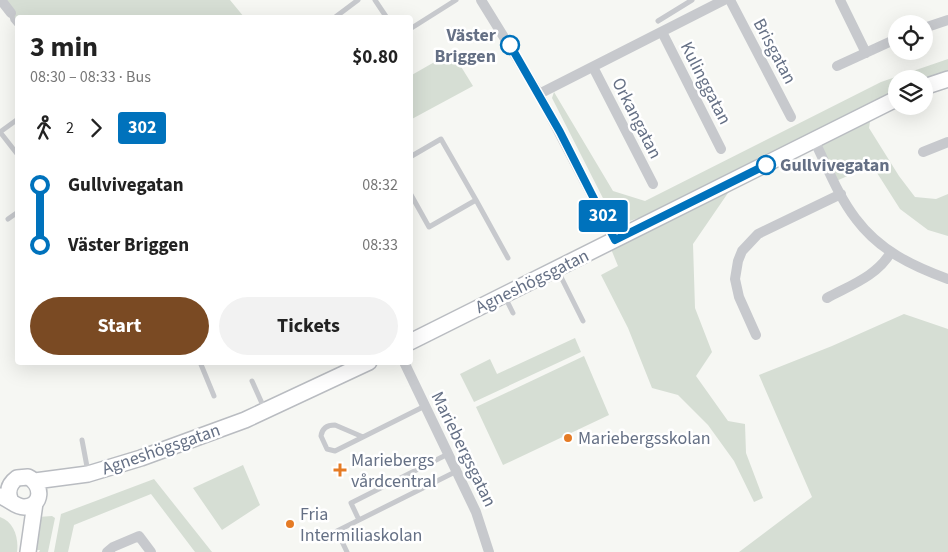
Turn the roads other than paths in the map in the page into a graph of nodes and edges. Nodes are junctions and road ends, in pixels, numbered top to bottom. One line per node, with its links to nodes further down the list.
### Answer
1 (1, 0): 10 (street)
2 (358, 0): 11 (lane)
3 (375, 0): 12 (lane)
4 (456, 0): 17 (lane)
5 (481, 0): 25 (street)
6 (692, 0): 14 (lane)
7 (730, 0): 27 (street, Brisgatan)
8 (840, 0): 20 (street)
9 (720, 1): 18 (street)
10 (11, 13): 15 (lane)
11 (338, 15)
12 (385, 15)
13 (948, 20): 16 (street)
14 (658, 21)
15 (15, 22)
16 (933, 25)
17 (413, 26)
18 (662, 32): 22 (street); 32 (street, Kulinggatan)
19 (888, 43): 20 (street)
20 (866, 53): 21 (street)
21 (837, 66)
22 (593, 67): 25 (street); 36 (street, Orkangatan)
23 (948, 79): 24 (street)
24 (933, 84)
25 (539, 94): 42 (street)
26 (888, 103): 30 (street, Agneshögsgatan)
27 (791, 117)
28 (15, 121): 29 (lane)
29 (0, 132): 33 (lane)
30 (814, 140): 37 (street); 42 (street, Agneshögsgatan)
31 (948, 142): 34 (street)
32 (721, 149)
33 (15, 151)
34 (923, 152)
35 (413, 154): 39 (lane)
36 (653, 184)
37 (841, 194): 43 (street); 51 (street)
38 (413, 198): 39 (lane)
39 (476, 200): 44 (lane)
40 (15, 214): 41 (lane)
41 (8, 219)
42 (615, 240): 45 (street, Agneshögsgatan)
43 (891, 252): 46 (street); 48 (street)
44 (508, 258)
45 (557, 269): 47 (street, Agneshögsgatan); 50 (lane)
46 (948, 279)
47 (504, 295): 49 (lane); 52 (street, Agneshögsgatan)
48 (828, 298)
49 (513, 313)
50 (583, 321)
51 (756, 335)
52 (413, 340)
53 (201, 365): 57 (lane)
54 (363, 365): 59 (street, Agneshögsgatan)
55 (405, 365): 58 (street, Mariebergsgatan)
56 (252, 380): 59 (lane)
57 (214, 396)
58 (425, 406): 60 (lane); 62 (street, Mariebergsgatan)
59 (266, 411): 64 (street, Agneshögsgatan)
60 (362, 437): 60 (lane)
61 (82, 440): 64 (lane)
62 (449, 454): 63 (street, Mariebergsgatan); 68 (lane)
63 (457, 471): 68 (lane); 74 (street, Mariebergsgatan)
64 (88, 474): 66 (street, Agneshögsgatan)
65 (6, 485): 66 (street, Agneshögsgatan); 67 (street, Agneshögsgatan)
66 (36, 493): 67 (street, Agneshögsgatan); 69 (street)
67 (10, 501): 69 (street)
68 (359, 520): 73 (lane)
69 (30, 536): 70 (street)
70 (28, 552)
71 (107, 552): 72 (street)
72 (151, 552)
73 (347, 552)
74 (489, 552)

